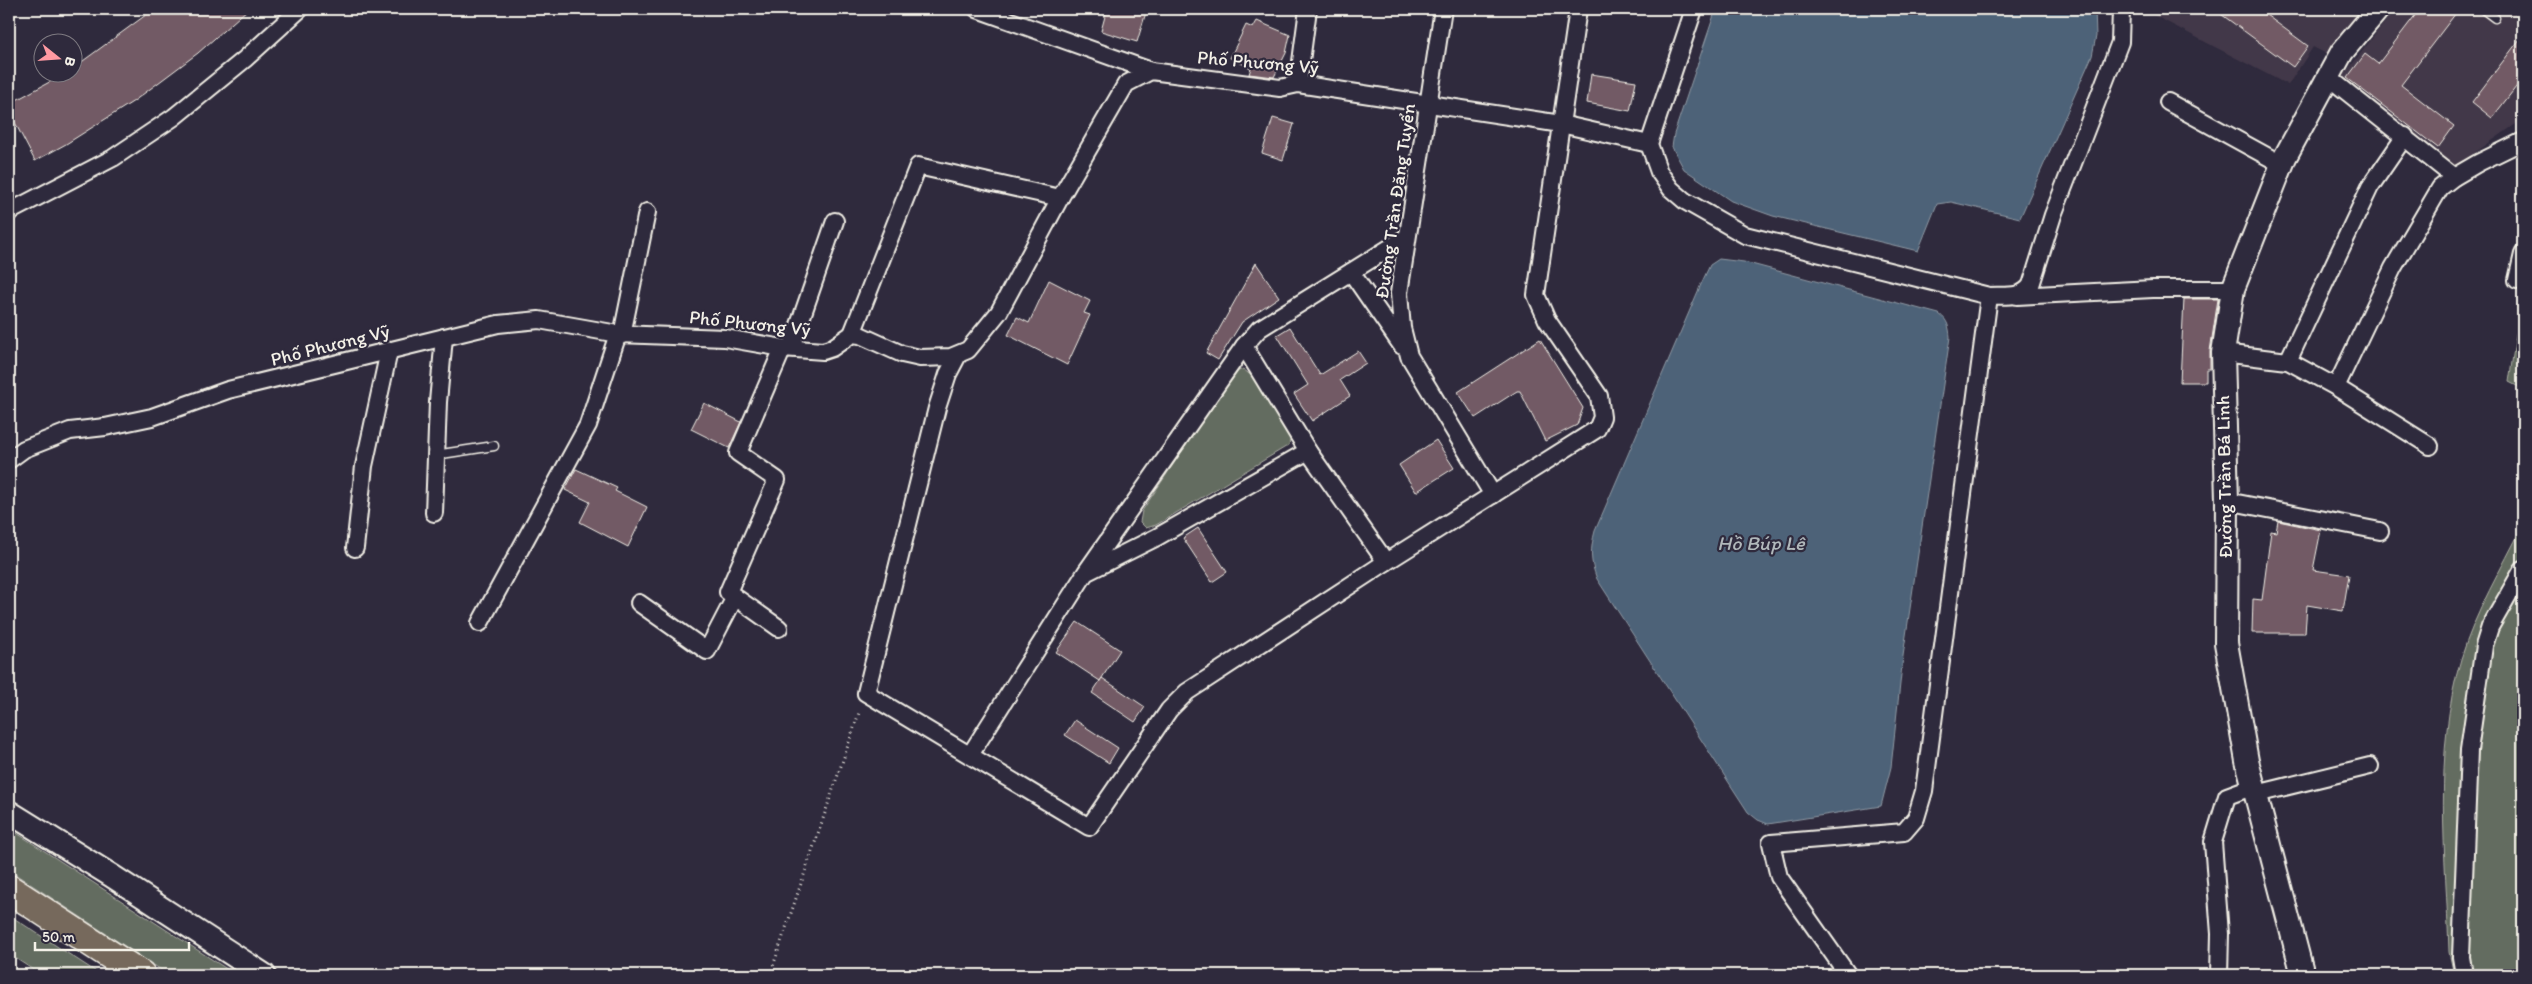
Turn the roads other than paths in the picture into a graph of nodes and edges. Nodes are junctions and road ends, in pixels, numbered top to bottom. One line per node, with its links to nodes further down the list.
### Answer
1 (300, 9): 23 (street)
2 (977, 9): 11 (street, Phố Phương Vỹ)
3 (1308, 9): 13 (street)
4 (1443, 9): 15 (street, Đường Trần Đăng Tuyển)
5 (1578, 9): 16 (street)
6 (1694, 9): 19 (street)
7 (2121, 9): 32 (street)
8 (2378, 9): 12 (street, Đường Trần Bá Linh)
9 (2483, 9): 10 (lane)
10 (2495, 18)
11 (1151, 71): 13 (street, Phố Phương Vỹ); 22 (street)
12 (2328, 77): 17 (street); 20 (street, Đường Trần Bá Linh)
13 (1298, 84): 15 (street, Phố Phương Vỹ)
14 (2168, 102): 20 (street)
15 (1429, 106): 16 (street, Phố Phương Vỹ); 26 (street, Đường Trần Đăng Tuyển)
16 (1561, 124): 19 (street, Phố Phương Vỹ); 49 (street)
17 (2406, 136): 21 (street); 42 (street)
18 (2523, 141): 21 (street)
19 (1649, 144): 31 (street)
20 (2283, 165): 30 (street, Đường Trần Bá Linh)
21 (2454, 176): 43 (street)
22 (1060, 198): 34 (street); 40 (street)
23 (9, 212)
24 (648, 212): 33 (street)
25 (835, 221): 37 (street)
26 (1408, 237): 28 (street); 41 (street, Đường Trần Đăng Tuyển)
27 (2523, 254): 29 (street)
28 (1351, 272): 36 (street); 41 (street)
29 (2517, 280)
30 (2233, 289): 32 (street); 39 (street, Đường Trần Bá Linh)
31 (1989, 296): 32 (street); 68 (street)
32 (2017, 296)
33 (620, 334): 35 (street, Phố Phương Vỹ); 37 (street, Phố Phương Vỹ); 59 (street)
34 (852, 334): 37 (street, Phố Phương Vỹ); 40 (street)
35 (444, 337): 38 (street, Phố Phương Vỹ); 47 (street)
36 (1244, 346): 46 (street); 56 (street)
37 (786, 348): 57 (street)
38 (389, 351): 48 (street, Phố Phương Vỹ); 53 (street)
39 (2223, 354): 42 (street); 50 (street, Đường Trần Bá Linh)
40 (958, 355): 61 (street)
41 (1409, 356): 49 (street, Đường Trần Đăng Tuyển)
42 (2288, 361): 43 (street)
43 (2336, 387): 45 (street)
44 (494, 446): 47 (lane)
45 (2430, 446)
46 (1308, 451): 54 (street); 56 (street)
47 (435, 455): 51 (street)
48 (9, 460)
49 (1492, 494): 54 (street)
50 (2227, 500): 52 (street); 63 (street, Đường Trần Bá Linh)
51 (434, 513)
52 (2380, 531)
53 (355, 548)
54 (1386, 562): 61 (street)
55 (2523, 568): 71 (street)
56 (1086, 572): 61 (street)
57 (735, 597): 58 (street); 60 (street)
58 (638, 603)
59 (480, 623)
60 (779, 628)
61 (970, 755)
62 (2370, 766): 63 (street)
63 (2255, 790): 69 (street); 70 (street, Đường Trần Bá Linh)
64 (9, 812): 67 (street)
65 (9, 889): 66 (highway)
66 (141, 975)
67 (264, 975)
68 (1848, 975)
69 (2219, 975)
70 (2303, 975)
71 (2464, 975)

